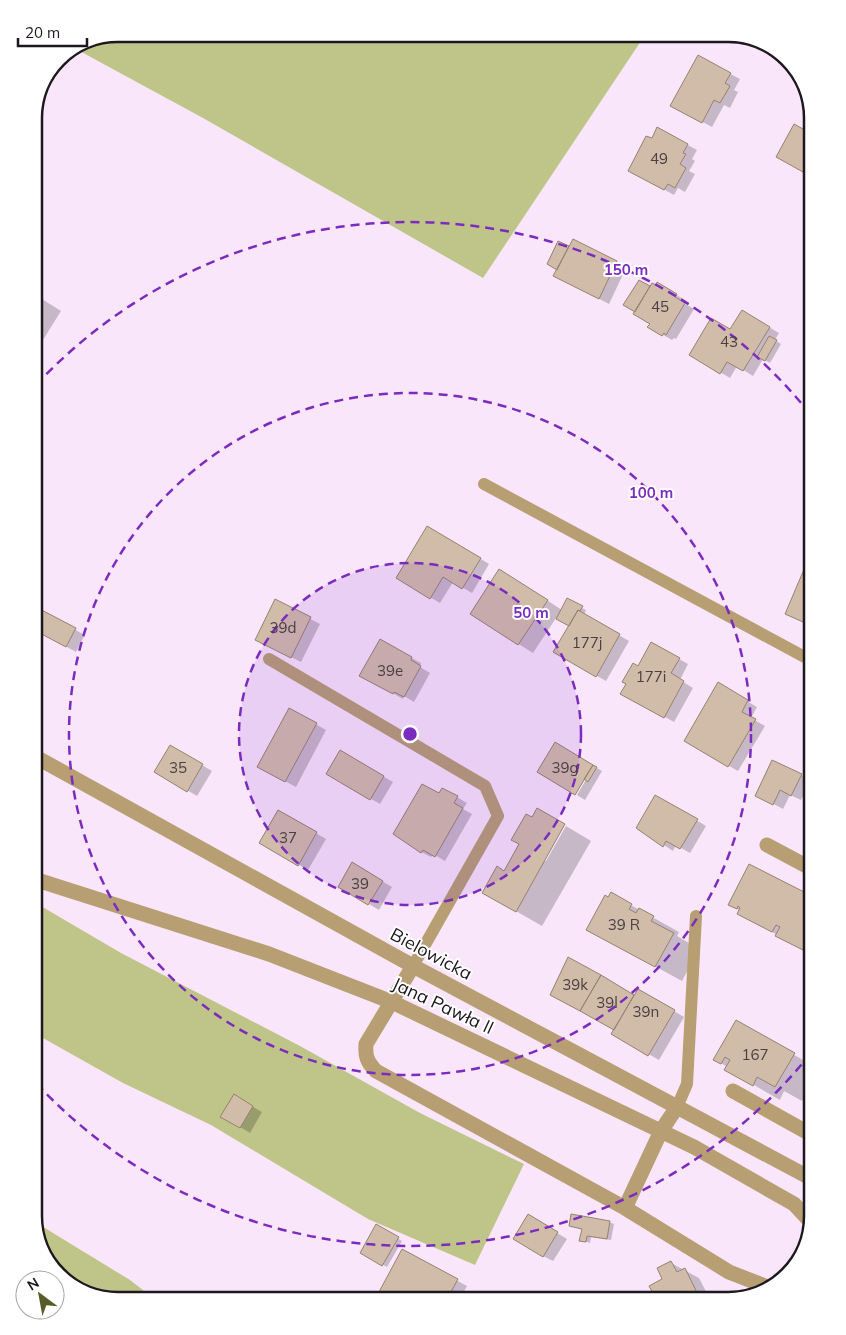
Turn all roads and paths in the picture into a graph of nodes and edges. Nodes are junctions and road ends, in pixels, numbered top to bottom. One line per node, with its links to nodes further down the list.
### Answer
1 (484, 484): 2 (lane)
2 (804, 657)
3 (269, 659): 9 (lane)
4 (42, 761): 9 (street, Bielowicka)
5 (767, 845): 6 (street)
6 (804, 865)
7 (42, 883): 10 (street, Jana Pawła II)
8 (696, 916): 12 (lane)
9 (413, 966): 10 (street); 12 (street, Bielowicka)
10 (392, 1002): 14 (street, Jana Pawła II); 16 (street)
11 (734, 1091): 13 (street)
12 (677, 1107): 14 (street); 15 (street, Bielowicka)
13 (804, 1130)
14 (661, 1131): 16 (street); 17 (street, Jana Pawła II)
15 (804, 1175)
16 (625, 1208): 18 (street)
17 (804, 1215)
18 (762, 1285)

